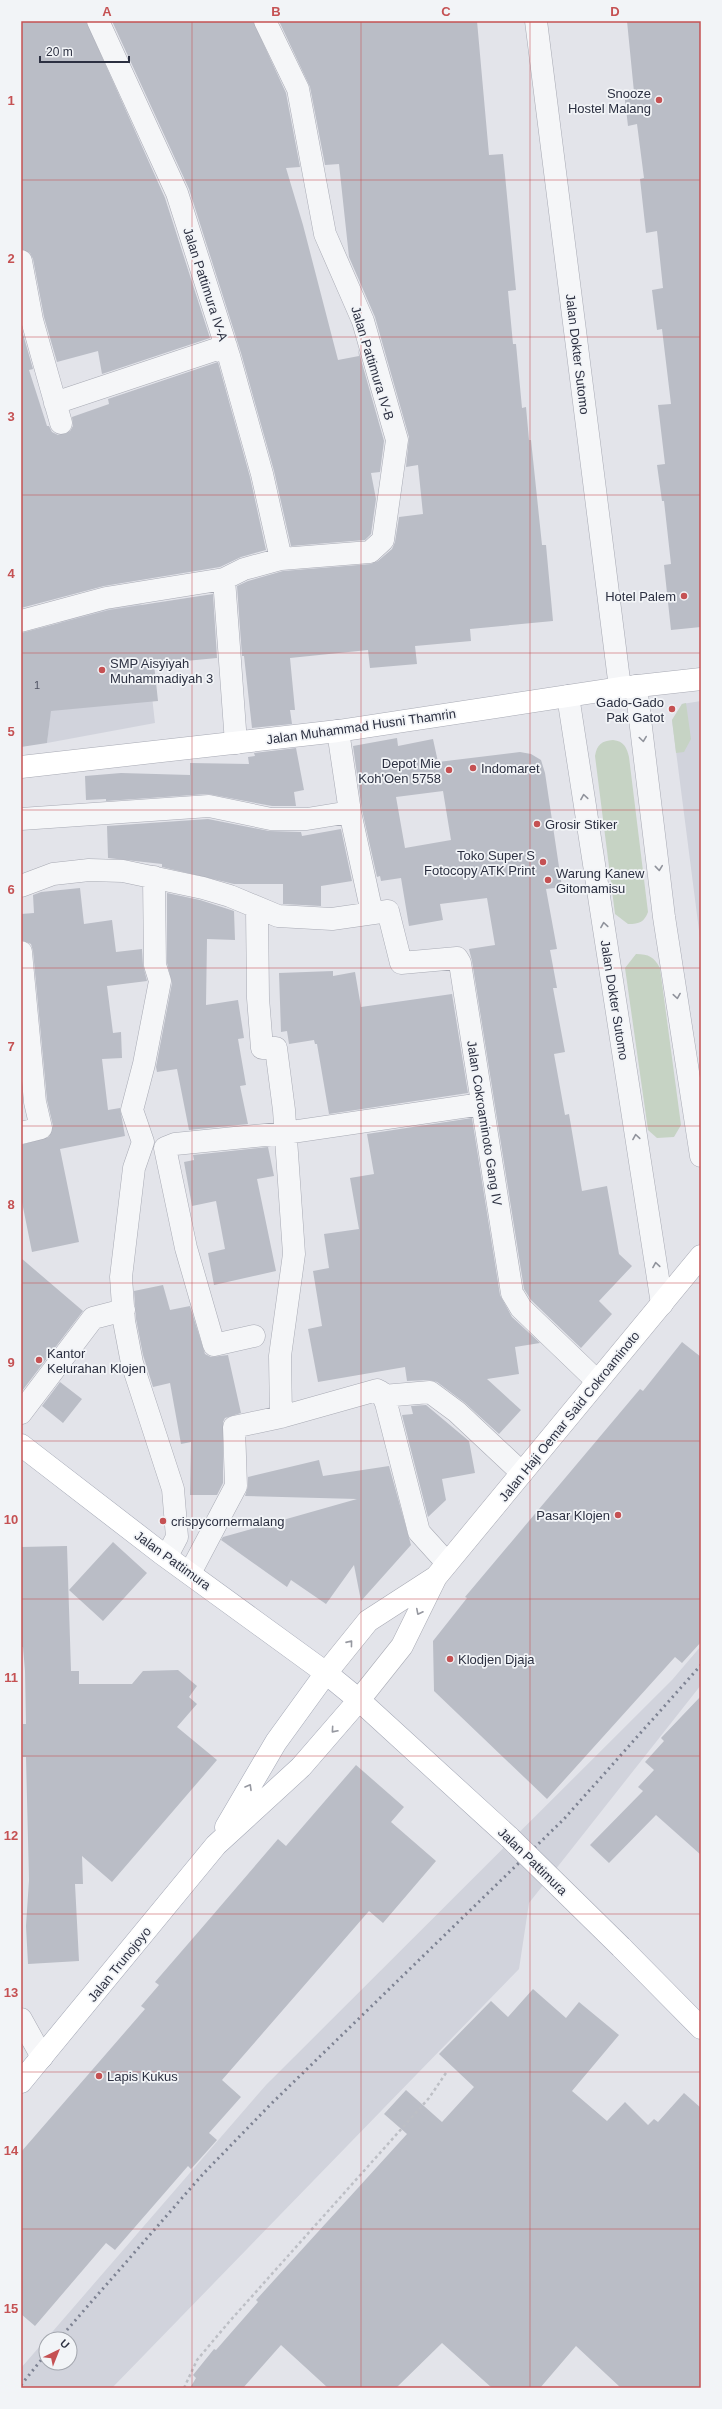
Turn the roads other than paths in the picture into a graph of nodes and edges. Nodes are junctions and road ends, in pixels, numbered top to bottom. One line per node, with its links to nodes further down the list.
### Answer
1 (98, 21): 6 (street, Jalan Pattimura IV-A)
2 (265, 21): 9 (street, Jalan Pattimura IV-B)
3 (536, 21): 13 (street, Jalan Dokter Sutomo)
4 (21, 260): 5 (street)
5 (27, 321): 7 (street)
6 (226, 346): 7 (street); 9 (street, Jalan Pattimura IV-A)
7 (55, 403): 8 (street)
8 (61, 423)
9 (280, 559): 10 (street, Jalan Pattimura IV-B)
10 (224, 578): 11 (street, Jalan Pattimura IV-B); 16 (street)
11 (21, 621)
12 (701, 679): 13 (main road, Jalan Muhammad Husni Thamrin)
13 (628, 687): 14 (main road, Jalan Muhammad Husni Thamrin); 28 (street, Jalan Dokter Sutomo, one-way to 28)
14 (568, 696): 15 (main road, Jalan Muhammad Husni Thamrin); 30 (street, Jalan Dokter Sutomo, one-way to 14)
15 (338, 731): 16 (main road, Jalan Muhammad Husni Thamrin); 18 (street)
16 (236, 743): 17 (main road, Jalan Muhammad Husni Thamrin)
17 (21, 767)
18 (350, 812): 19 (street); 23 (street)
19 (21, 819)
20 (154, 877): 21 (street); 22 (street); 31 (street)
21 (21, 886)
22 (258, 909): 23 (street); 27 (street)
23 (372, 913): 25 (street, Jalan Cokroaminoto Gang IV)
24 (21, 952): 26 (street)
25 (482, 1104): 27 (street); 33 (street, Jalan Cokroaminoto Gang IV)
26 (31, 1131)
27 (285, 1133): 32 (street); 36 (street)
28 (701, 1156)
29 (701, 1256): 30 (main road, Jalan Haji Oemar Said Cokroaminoto)
30 (662, 1304): 33 (main road, Jalan Haji Oemar Said Cokroaminoto)
31 (124, 1310): 35 (street); 39 (street)
32 (254, 1336)
33 (597, 1381): 38 (main road, Jalan Haji Oemar Said Cokroaminoto)
34 (383, 1396): 36 (street); 38 (street); 40 (street)
35 (21, 1413)
36 (281, 1417): 41 (street)
37 (21, 1445): 39 (main road, Jalan Pattimura)
38 (522, 1473): 40 (main road, Jalan Haji Oemar Said Cokroaminoto)
39 (167, 1556): 41 (main road, Jalan Pattimura)
40 (442, 1570): 42 (main road, Jalan Haji Oemar Said Cokroaminoto, one-way to 40); 43 (main road, Jalan Haji Oemar Said Cokroaminoto, one-way to 43)
41 (190, 1573): 42 (main road, Jalan Pattimura)
42 (326, 1673): 43 (main road, Jalan Pattimura); 44 (main road, Jalan Trunojoyo, one-way to 42)
43 (359, 1700): 44 (main road, Jalan Trunojoyo, one-way to 44); 46 (main road, Jalan Pattimura, bridge)
44 (216, 1845): 47 (main road, Jalan Trunojoyo)
45 (21, 2019): 47 (street)
46 (701, 2028)
47 (42, 2057): 48 (main road, Jalan Trunojoyo)
48 (21, 2082)

